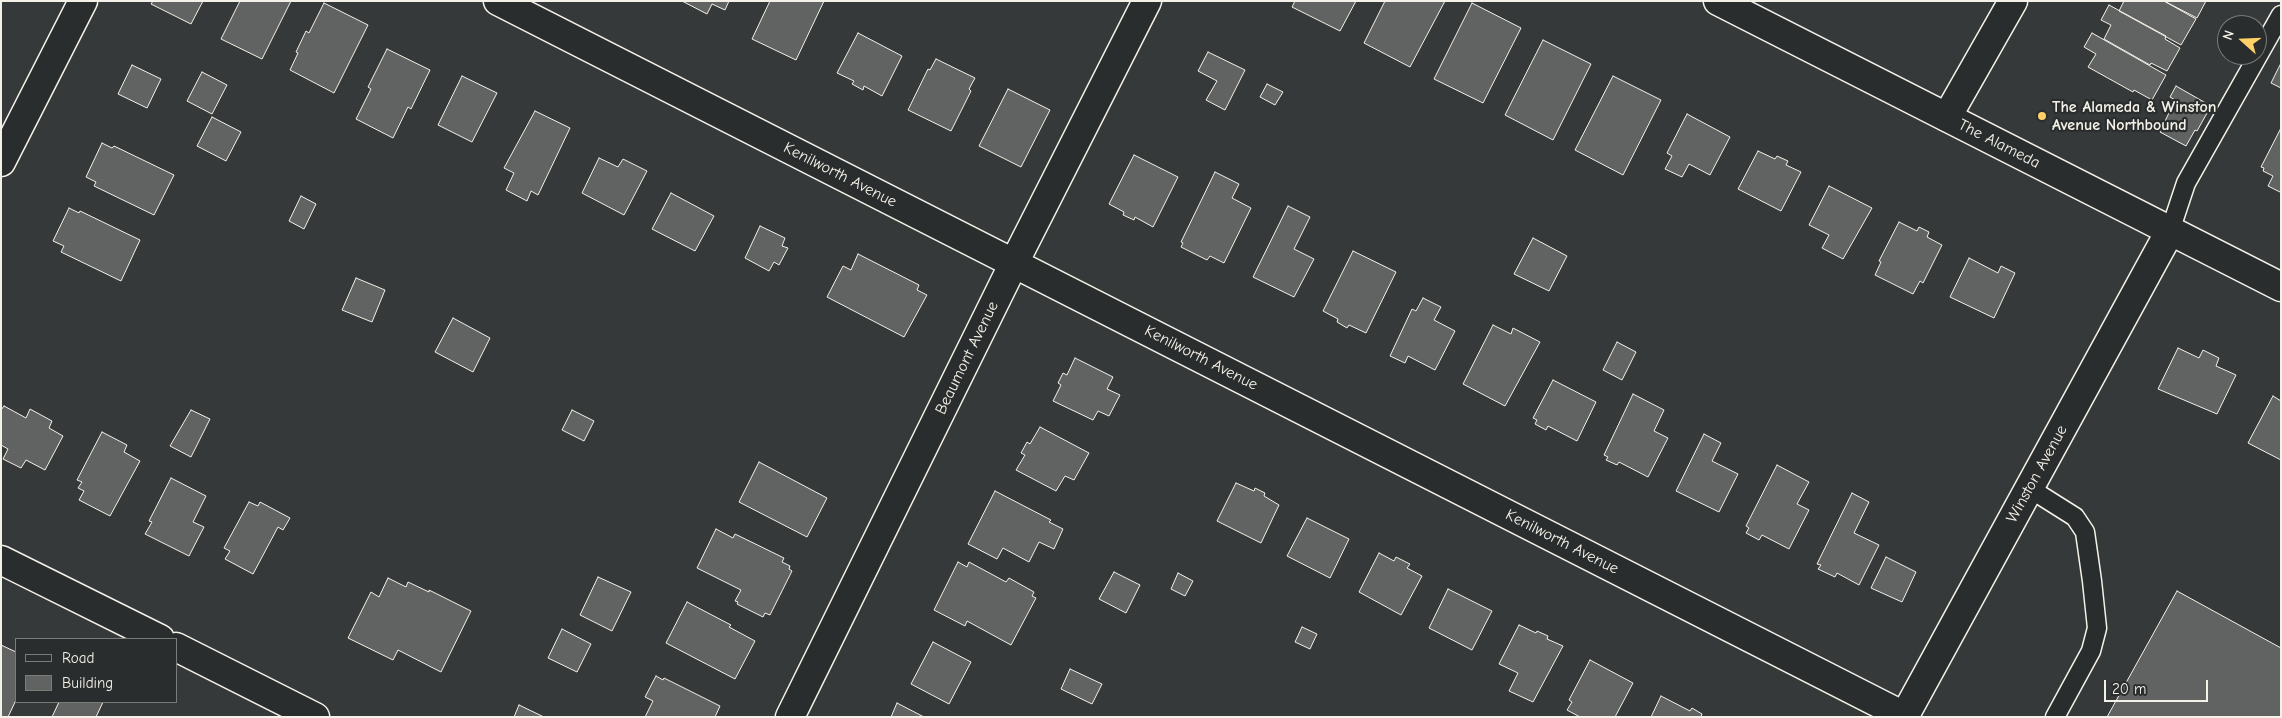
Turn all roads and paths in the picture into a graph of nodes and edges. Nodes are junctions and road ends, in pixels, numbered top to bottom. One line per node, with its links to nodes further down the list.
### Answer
1 (83, 1): 9 (street)
2 (498, 1): 11 (street, Kenilworth Avenue)
3 (1147, 1): 11 (street, Beaumont Avenue)
4 (1718, 1): 6 (street, The Alameda)
5 (2013, 1): 8 (street)
6 (1752, 9): 8 (street, The Alameda)
7 (2280, 20): 10 (lane)
8 (1947, 118): 10 (street, The Alameda)
9 (1, 162)
10 (2170, 231): 12 (street, The Alameda); 13 (street, Winston Avenue)
11 (1014, 263): 17 (street, Kenilworth Avenue); 19 (street, Beaumont Avenue)
12 (2281, 286)
13 (2029, 488): 17 (street, Winston Avenue); 20 (lane)
14 (1, 560): 15 (street)
15 (158, 638)
16 (178, 648): 18 (street)
17 (1904, 716)
18 (315, 717)
19 (790, 717)
20 (2054, 717)

